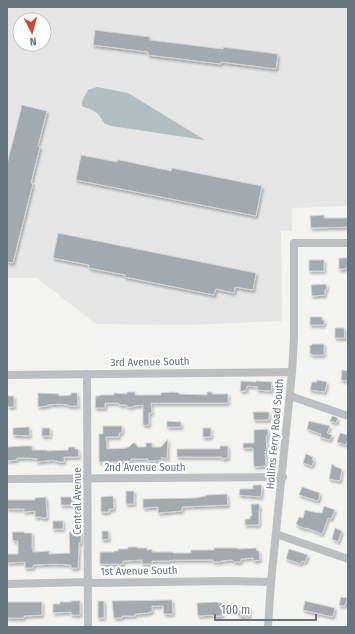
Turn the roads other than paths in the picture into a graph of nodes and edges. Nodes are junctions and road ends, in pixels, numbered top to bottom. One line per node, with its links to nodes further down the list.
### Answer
1 (348, 242): 2 (street, Hollins Ferry Road South)
2 (292, 372): 3 (street, 3rd Avenue South); 5 (street, Hollins Ferry Road South)
3 (87, 374): 4 (street, 3rd Avenue South); 8 (street, Central Avenue)
4 (7, 375)
5 (290, 396): 6 (street); 7 (street, Hollins Ferry Road South)
6 (348, 416)
7 (283, 477): 8 (street, 2nd Avenue South); 10 (street, Hollins Ferry Road South)
8 (88, 478): 9 (street, 2nd Avenue South); 12 (street, Central Avenue)
9 (7, 479)
10 (276, 534): 11 (street); 13 (street, Hollins Ferry Road South)
11 (348, 559)
12 (88, 582): 13 (street, 1st Avenue South); 14 (street, 1st Avenue South); 15 (street, Central Avenue)
13 (271, 582): 16 (street, Hollins Ferry Road South)
14 (7, 584)
15 (88, 627)
16 (268, 627)

